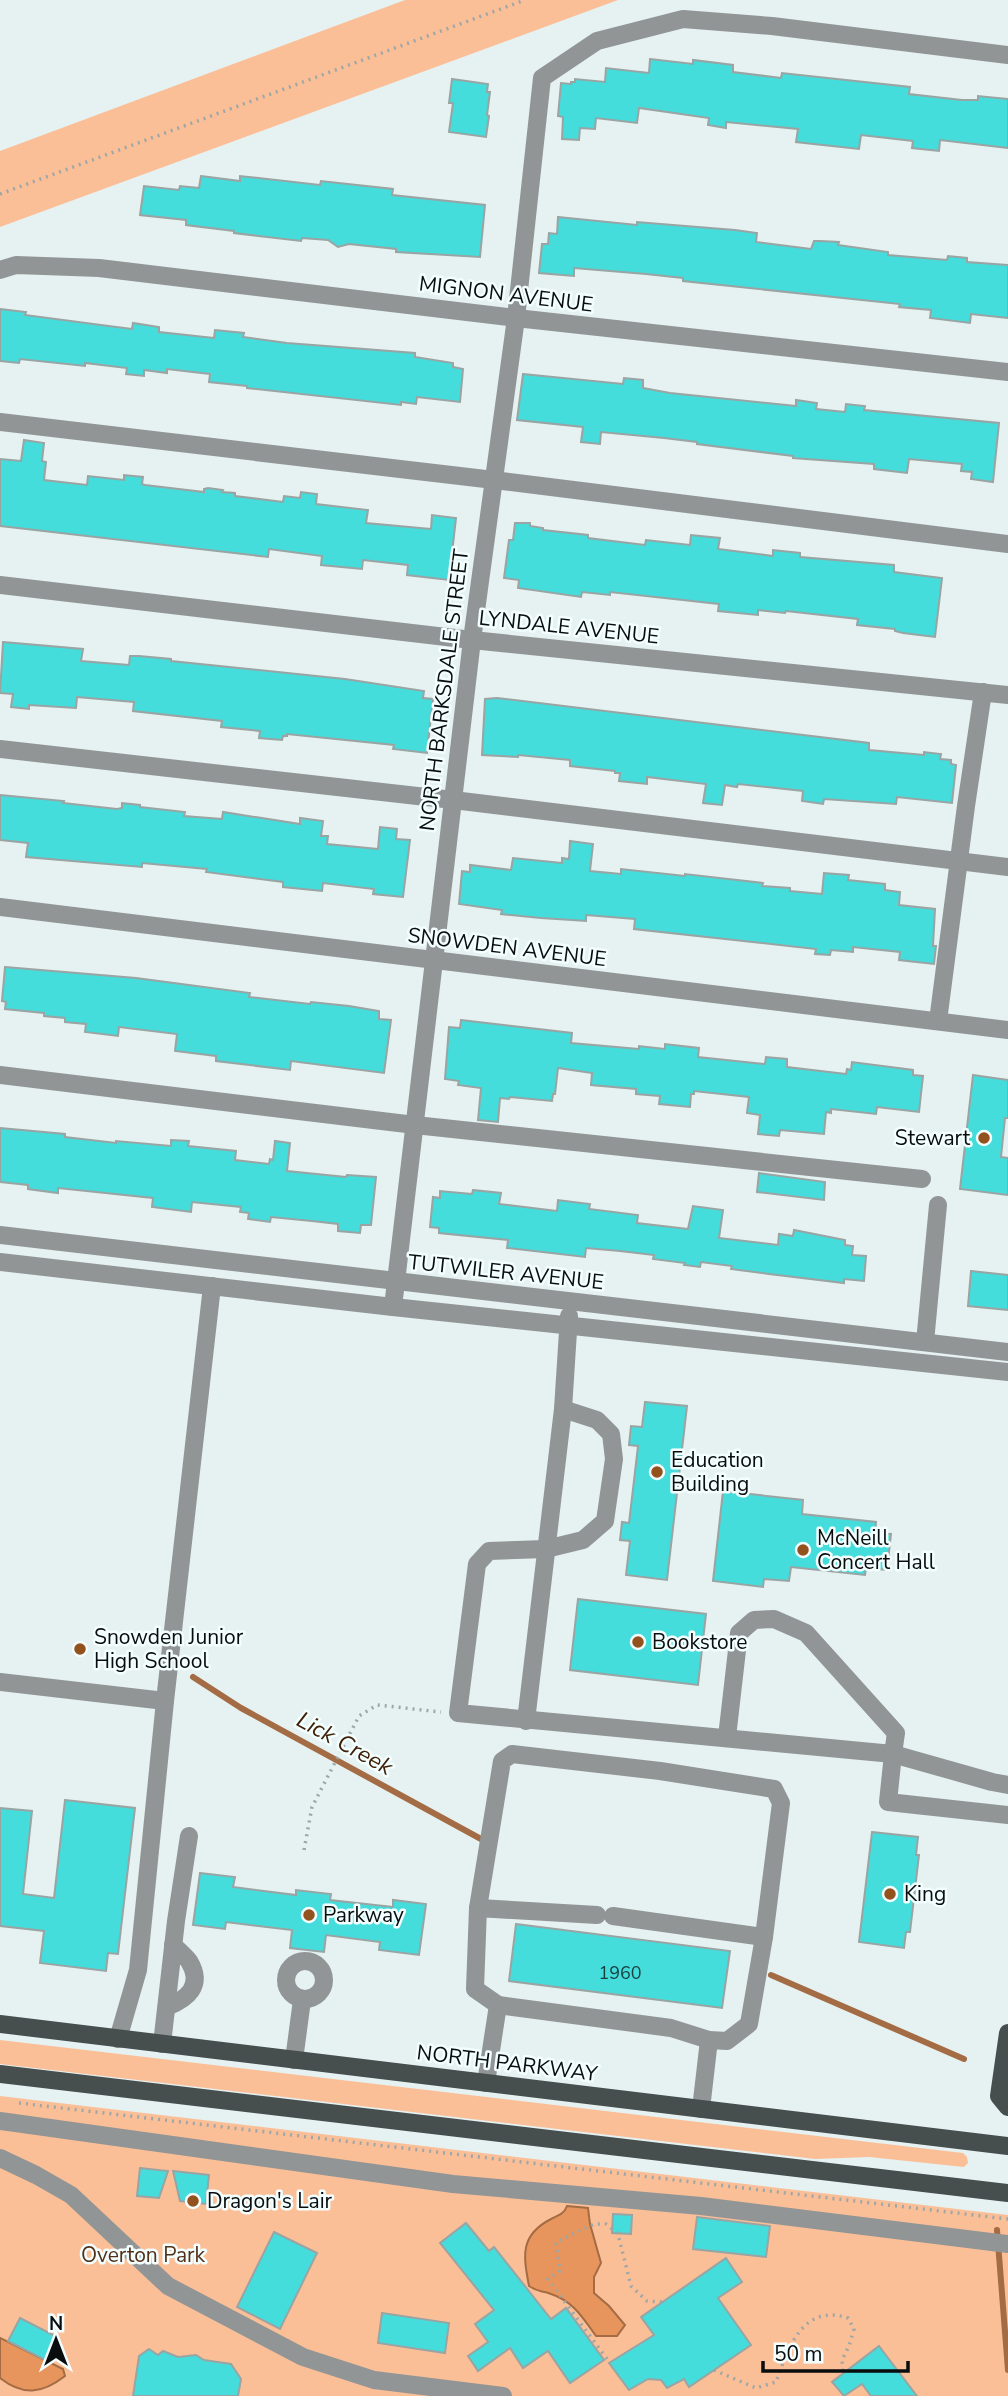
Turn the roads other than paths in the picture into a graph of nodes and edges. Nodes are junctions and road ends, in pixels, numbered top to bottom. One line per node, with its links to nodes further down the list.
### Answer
1 (1008, 55): 3 (street, NORTH BARKSDALE STREET)
2 (0, 270): 3 (street, MIGNON AVENUE)
3 (516, 318): 4 (street, MIGNON AVENUE); 6 (street, NORTH BARKSDALE STREET)
4 (1008, 372)
5 (0, 422): 6 (street)
6 (494, 480): 7 (street); 9 (street, NORTH BARKSDALE STREET)
7 (1008, 544)
8 (0, 585): 9 (street, LYNDALE AVENUE)
9 (471, 640): 10 (street, LYNDALE AVENUE); 13 (street, NORTH BARKSDALE STREET)
10 (983, 692): 11 (street, LYNDALE AVENUE); 14 (street)
11 (1008, 695)
12 (0, 749): 13 (street)
13 (453, 800): 14 (street); 17 (street, NORTH BARKSDALE STREET)
14 (959, 861): 15 (street); 18 (street)
15 (1008, 867)
16 (0, 907): 17 (street, SNOWDEN AVENUE)
17 (434, 961): 18 (street, SNOWDEN AVENUE); 21 (street, NORTH BARKSDALE STREET)
18 (938, 1021): 19 (street, SNOWDEN AVENUE)
19 (1008, 1030)
20 (0, 1075): 21 (street)
21 (415, 1125): 22 (street); 28 (street, NORTH BARKSDALE STREET)
22 (922, 1179)
23 (938, 1205): 34 (street)
24 (0, 1235): 25 (street, TUTWILER AVENUE)
25 (44, 1241): 27 (street); 28 (street, TUTWILER AVENUE)
26 (0, 1262): 27 (street)
27 (43, 1267): 29 (street)
28 (396, 1282): 30 (street, TUTWILER AVENUE); 31 (street, NORTH BARKSDALE STREET)
29 (212, 1286): 31 (street); 41 (street)
30 (570, 1302): 32 (street, TUTWILER AVENUE); 33 (street)
31 (393, 1307): 33 (street)
32 (738, 1321): 34 (street, TUTWILER AVENUE); 35 (street)
33 (567, 1326): 35 (street); 38 (street)
34 (925, 1342): 36 (street, TUTWILER AVENUE)
35 (735, 1343): 37 (street)
36 (1008, 1352)
37 (1008, 1372)
38 (563, 1409): 39 (street); 39 (street)
39 (547, 1549): 42 (street); 42 (street)
40 (0, 1682): 41 (street)
41 (165, 1701): 54 (street)
42 (526, 1721): 43 (street)
43 (727, 1737): 44 (street); 44 (street)
44 (893, 1754): 45 (street); 46 (street)
45 (1008, 1784)
46 (1008, 1815)
47 (188, 1836): 56 (street)
48 (478, 1908): 49 (street); 49 (street); 51 (street)
49 (764, 1937): 55 (street)
50 (302, 2000): 57 (street)
51 (498, 2005): 55 (street); 59 (street)
52 (0, 2024): 54 (main road, NORTH PARKWAY)
53 (1008, 2033): 60 (main road)
54 (118, 2039): 56 (main road, NORTH PARKWAY)
55 (709, 2040): 61 (street)
56 (162, 2044): 57 (main road, NORTH PARKWAY)
57 (294, 2060): 59 (main road, NORTH PARKWAY)
58 (0, 2074): 65 (main road)
59 (486, 2083): 61 (main road, NORTH PARKWAY)
60 (1008, 2107)
61 (701, 2109): 63 (main road, NORTH PARKWAY)
62 (0, 2121): 66 (street)
63 (1008, 2146)
64 (0, 2158): 67 (street)
65 (1008, 2193)
66 (1008, 2244)
67 (502, 2396)

